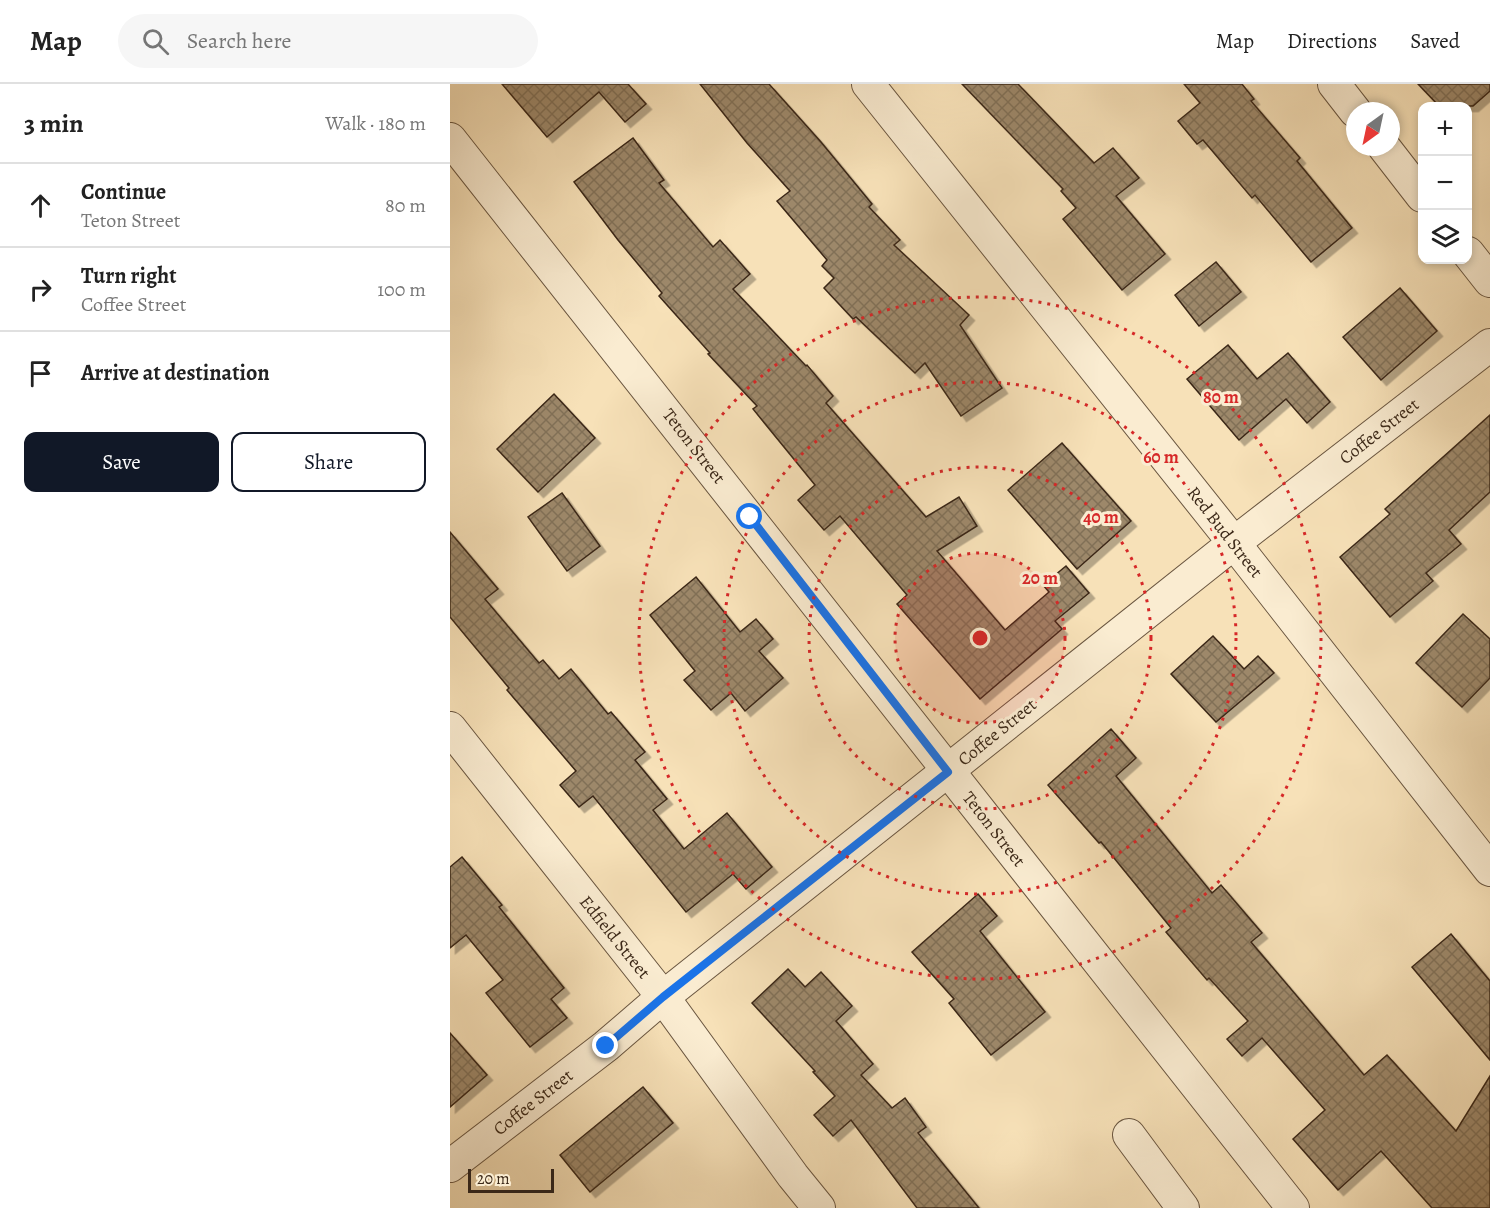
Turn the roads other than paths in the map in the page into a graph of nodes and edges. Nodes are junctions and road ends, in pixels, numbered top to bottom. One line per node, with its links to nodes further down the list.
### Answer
1 (868, 84): 10 (street, Red Bud Street)
2 (1334, 84): 3 (street)
3 (1348, 102)
4 (450, 139): 12 (street, Teton Street)
5 (1390, 156): 6 (street)
6 (1418, 191)
7 (1472, 259): 8 (street)
8 (1490, 281)
9 (1490, 345): 10 (street, Coffee Street)
10 (1234, 543): 12 (street, Coffee Street); 13 (street, Red Bud Street)
11 (450, 728): 14 (street, Edfield Street)
12 (948, 772): 14 (street, Coffee Street); 19 (street, Teton Street)
13 (1490, 870)
14 (663, 997): 16 (street, Coffee Street); 17 (street, Edfield Street)
15 (1129, 1135): 18 (street)
16 (450, 1166)
17 (819, 1208)
18 (1183, 1208)
19 (1293, 1208)

